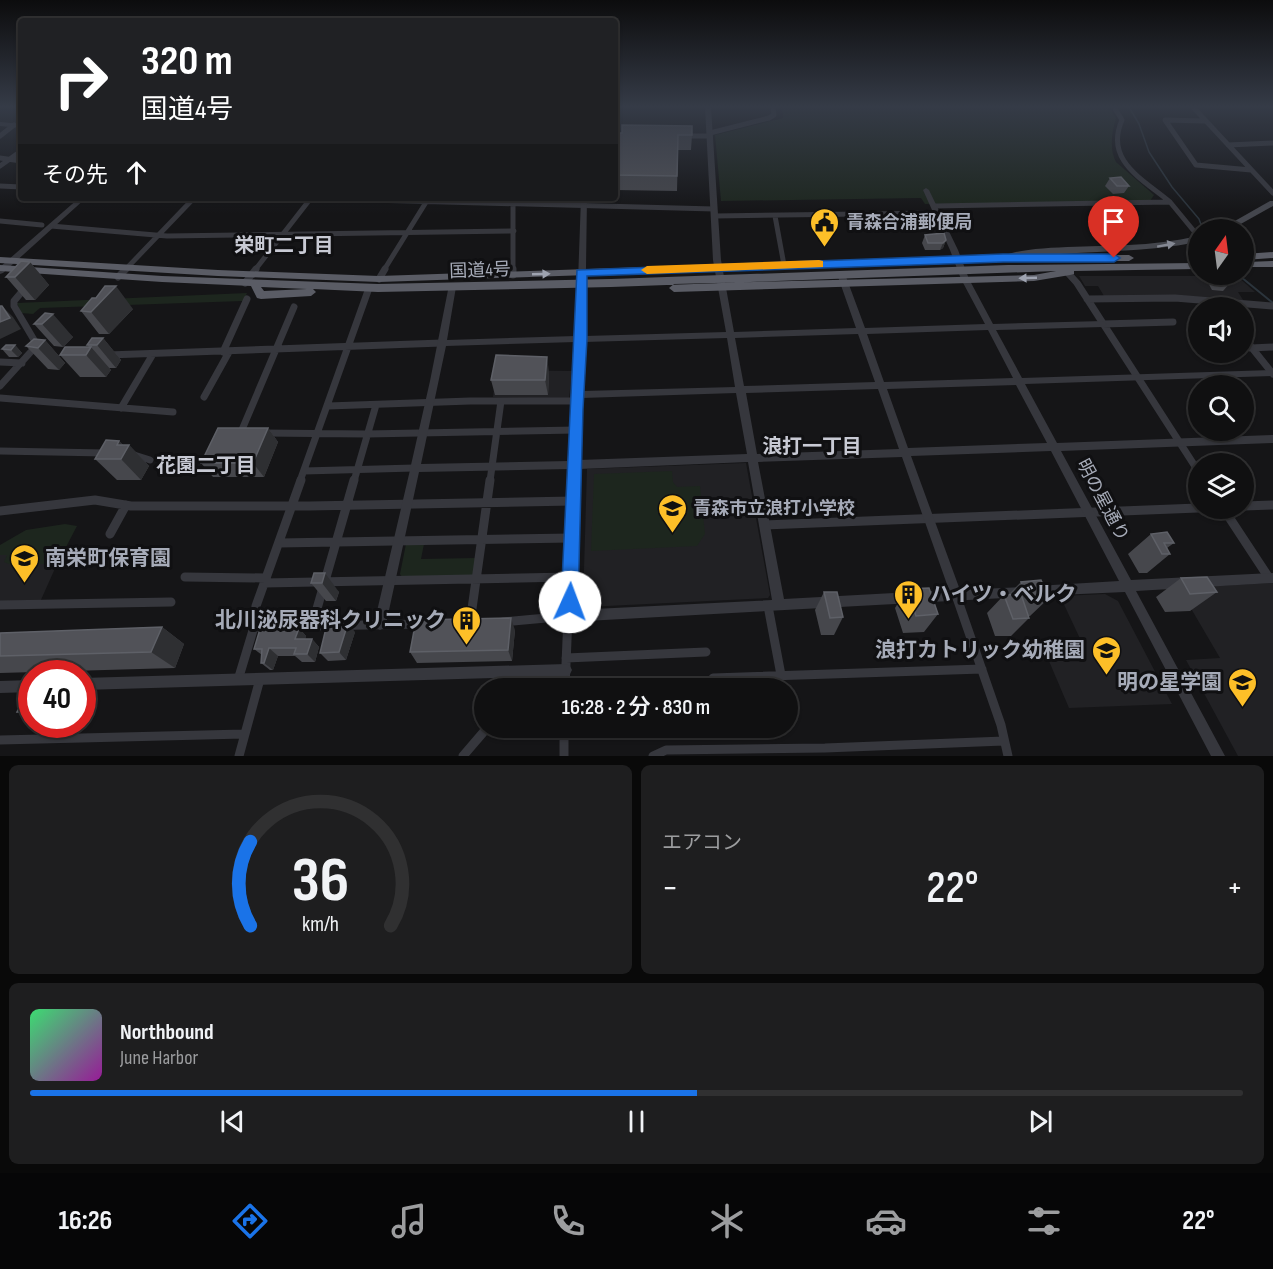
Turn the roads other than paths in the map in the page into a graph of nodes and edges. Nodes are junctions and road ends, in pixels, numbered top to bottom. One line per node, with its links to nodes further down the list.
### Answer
1 (710, 142): 28 (street)
2 (1118, 142): 24 (street)
3 (1180, 142): 12 (street)
4 (1225, 142): 6 (street)
5 (1273, 143): 6 (street)
6 (1228, 145): 12 (street)
7 (18, 153): 9 (street)
8 (0, 158): 9 (street)
9 (10, 159): 10 (street); 11 (street)
10 (18, 160)
11 (0, 166)
12 (1251, 170): 16 (street)
13 (0, 186): 14 (street)
14 (18, 187)
15 (926, 190): 27 (street, 明の星通り)
16 (1273, 193)
17 (71, 201): 33 (street)
18 (79, 201): 33 (street)
19 (191, 201): 37 (street)
20 (308, 201): 36 (street)
21 (426, 201): 35 (street)
22 (444, 201): 26 (street)
23 (584, 202): 26 (street); 28 (street); 57 (street)
24 (1170, 202): 27 (street); 32 (street)
25 (1273, 203): 30 (main road)
26 (513, 205): 34 (street)
27 (936, 210): 29 (street); 51 (street, 明の星通り)
28 (715, 213): 29 (street); 56 (street)
29 (775, 216): 46 (street)
30 (1243, 219)
31 (0, 221): 33 (street)
32 (1188, 225)
33 (47, 226): 37 (street); 44 (street)
34 (514, 231): 35 (street); 54 (street)
35 (408, 234): 36 (street); 59 (street)
36 (282, 235): 37 (street); 60 (street)
37 (158, 236): 50 (street)
38 (1188, 240): 41 (main road, one-way to 38)
39 (1273, 255): 40 (highway)
40 (1254, 256)
41 (1003, 258): 42 (highway); 51 (highway)
42 (1188, 258)
43 (49, 263): 44 (highway, 国道4号); 50 (highway, 国道4号); 53 (street)
44 (2, 264): 53 (highway, 国道4号)
45 (1273, 264): 47 (highway)
46 (784, 265): 51 (highway, 国道4号); 56 (highway, 国道4号)
47 (1254, 265)
48 (1188, 266): 49 (highway)
49 (1085, 267): 51 (highway); 52 (highway)
50 (127, 268): 55 (street); 60 (highway, 国道4号)
51 (961, 269): 52 (highway, one-way to 51); 58 (highway); 72 (street, 明の星通り)
52 (1067, 272): 65 (street)
53 (37, 275): 55 (highway, 国道4号)
54 (513, 275): 57 (highway, 国道4号, one-way to 57); 59 (highway, 国道4号)
55 (118, 277): 60 (highway, 国道4号)
56 (720, 277): 57 (highway, 国道4号); 57 (highway, 国道4号); 58 (highway); 74 (street)
57 (581, 278): 62 (highway, 国道4号); 75 (street)
58 (843, 278): 73 (street)
59 (379, 279): 60 (highway, 国道4号)
60 (251, 280): 63 (highway, 国道4号)
61 (28, 284): 80 (street)
62 (452, 287): 63 (highway, 国道4号); 76 (street)
63 (369, 288): 77 (street)
64 (247, 299): 83 (street)
65 (1087, 299): 66 (street); 71 (street)
66 (1188, 300)
67 (1254, 306): 68 (street)
68 (1273, 306)
69 (294, 307): 81 (street)
70 (1173, 322): 71 (street)
71 (1103, 324): 72 (street); 90 (street)
72 (991, 327): 73 (street); 91 (street, 明の星通り)
73 (862, 331): 74 (street); 92 (street)
74 (730, 335): 75 (street); 94 (street)
75 (581, 339): 76 (street); 97 (street)
76 (442, 343): 77 (street); 99 (street)
77 (349, 346): 81 (street); 101 (street)
78 (1273, 347): 79 (street)
79 (1254, 348)
80 (34, 350): 82 (street); 88 (street)
81 (276, 350): 83 (street); 107 (street)
82 (43, 351)
83 (226, 352): 85 (street); 95 (street)
84 (1254, 352): 89 (street)
85 (153, 354): 86 (street); 102 (street)
86 (98, 355)
87 (0, 362): 88 (street)
88 (22, 363): 93 (street)
89 (1272, 374): 90 (street)
90 (1137, 377): 91 (street); 110 (street)
91 (1019, 381): 92 (street); 111 (street, 明の星通り)
92 (881, 385): 94 (street); 113 (street)
93 (0, 386)
94 (740, 390): 97 (street); 117 (street)
95 (204, 397)
96 (0, 398): 102 (street)
97 (578, 398): 98 (street); 104 (street)
98 (501, 401): 99 (street); 105 (street)
99 (430, 403): 100 (street); 106 (street)
100 (376, 405): 101 (street); 108 (street)
101 (328, 406): 107 (street)
102 (121, 408): 103 (street)
103 (173, 412)
104 (576, 430): 105 (street); 119 (street)
105 (497, 432): 106 (street); 120 (street)
106 (423, 433): 108 (street); 121 (street)
107 (318, 434): 108 (street); 123 (street)
108 (367, 434): 122 (street)
109 (1273, 439): 110 (street)
110 (1180, 442): 111 (street); 116 (street)
111 (1054, 447): 113 (street); 134 (street, 明の星通り)
112 (0, 451): 114 (street)
113 (904, 452): 117 (street); 135 (street)
114 (114, 454)
115 (124, 454): 118 (street)
116 (1188, 455)
117 (752, 457): 119 (street); 137 (street)
118 (150, 460)
119 (575, 464): 120 (street); 124 (street)
120 (492, 466): 121 (street); 125 (street)
121 (414, 468): 122 (street); 127 (street)
122 (357, 470): 123 (street); 130 (street)
123 (304, 471): 129 (street)
124 (573, 501): 125 (street); 139 (street)
125 (487, 503): 127 (street); 140 (street)
126 (126, 505): 129 (street); 133 (street); 138 (street)
127 (406, 505): 130 (street); 141 (street)
128 (1273, 505): 131 (street)
129 (292, 506): 130 (street); 143 (street)
130 (346, 506): 142 (street)
131 (1254, 506)
132 (1188, 508): 134 (street)
133 (0, 511)
134 (1089, 513): 135 (street); 151 (street, 明の星通り)
135 (928, 519): 137 (street); 152 (street)
136 (1231, 519): 146 (street)
137 (764, 525): 155 (street)
138 (110, 534)
139 (572, 538): 140 (street); 145 (street)
140 (482, 540): 141 (street); 148 (street)
141 (397, 541): 142 (street); 149 (street)
142 (336, 542): 143 (street); 150 (street)
143 (279, 543): 147 (street)
144 (184, 577): 147 (street)
145 (571, 577): 148 (street); 156 (street)
146 (1271, 578): 151 (street)
147 (265, 580): 150 (street); 164 (street)
148 (476, 580): 149 (street); 159 (street)
149 (389, 581): 150 (street); 161 (street)
150 (324, 582): 163 (street)
151 (1128, 586): 152 (street); 189 (street, 明の星通り)
152 (956, 595): 155 (street); 167 (street)
153 (171, 602): 154 (street)
154 (0, 605)
155 (773, 606): 156 (street); 169 (street)
156 (568, 616): 157 (street); 166 (street)
157 (491, 622)
158 (459, 623): 159 (street)
159 (470, 623): 160 (street)
160 (480, 623)
161 (380, 624): 162 (street); 163 (street)
162 (436, 624)
163 (312, 626): 164 (street)
164 (254, 627): 173 (street)
165 (706, 652): 166 (street)
166 (566, 664): 168 (street); 171 (street)
167 (982, 669): 169 (street); 182 (street)
168 (527, 672): 170 (street); 174 (street)
169 (781, 675): 172 (street)
170 (523, 678)
171 (565, 678)
172 (713, 678)
173 (238, 680): 174 (street); 175 (street)
174 (260, 680): 178 (street)
175 (96, 684)
176 (18, 686): 177 (street)
177 (0, 687)
178 (244, 734): 181 (street); 184 (street)
179 (478, 738): 185 (street)
180 (564, 738): 186 (street)
181 (0, 740)
182 (1004, 741): 183 (street); 188 (street)
183 (756, 753): 187 (street)
184 (239, 756)
185 (463, 756)
186 (564, 756)
187 (653, 756)
188 (1008, 756)
189 (1218, 756)

